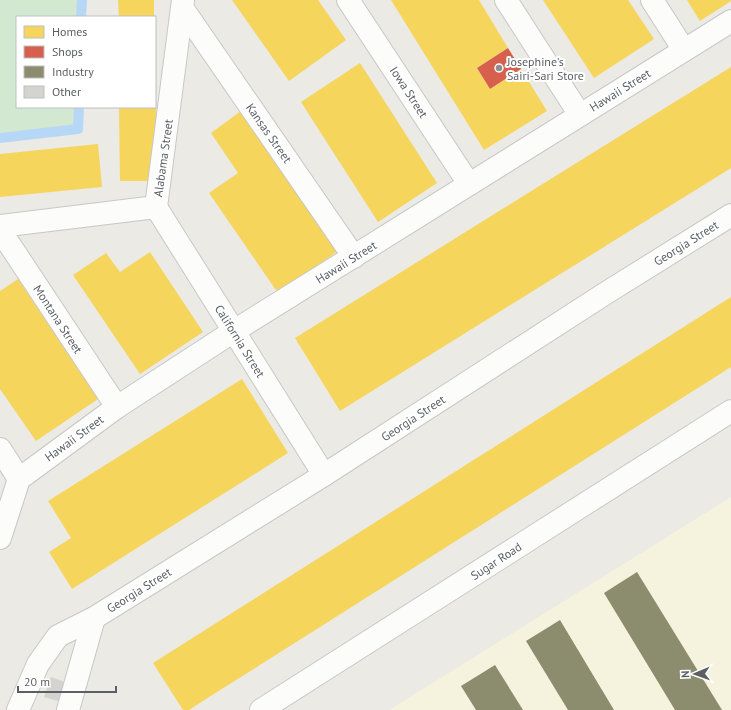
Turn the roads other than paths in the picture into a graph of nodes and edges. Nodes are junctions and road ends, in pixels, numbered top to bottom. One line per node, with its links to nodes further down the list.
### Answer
1 (348, 0): 8 (street, Iowa Street)
2 (506, 0): 7 (street)
3 (652, 0): 6 (street)
4 (183, 4): 9 (street, Alabama Street); 13 (street, Kansas Street)
5 (731, 21): 6 (street, Hawaii Street)
6 (684, 50): 7 (street, Hawaii Street)
7 (580, 115): 8 (street, Hawaii Street)
8 (469, 184): 13 (street, Hawaii Street)
9 (156, 207): 11 (street, Alabama Street); 14 (street, California Street)
10 (731, 215): 18 (street, Georgia Street)
11 (0, 226)
12 (0, 230): 15 (street, Montana Street)
13 (354, 257): 14 (street, Hawaii Street)
14 (234, 331): 15 (street, Hawaii Street); 18 (street, California Street)
15 (117, 407): 19 (street, Hawaii Street)
16 (731, 410): 24 (street, Sugar Road)
17 (0, 449): 19 (street)
18 (324, 475): 21 (street, Georgia Street)
19 (19, 479): 20 (street)
20 (0, 538)
21 (94, 618): 22 (street, Georgia Street); 23 (street, Georgia Street)
22 (70, 705)
23 (18, 710)
24 (261, 710)

